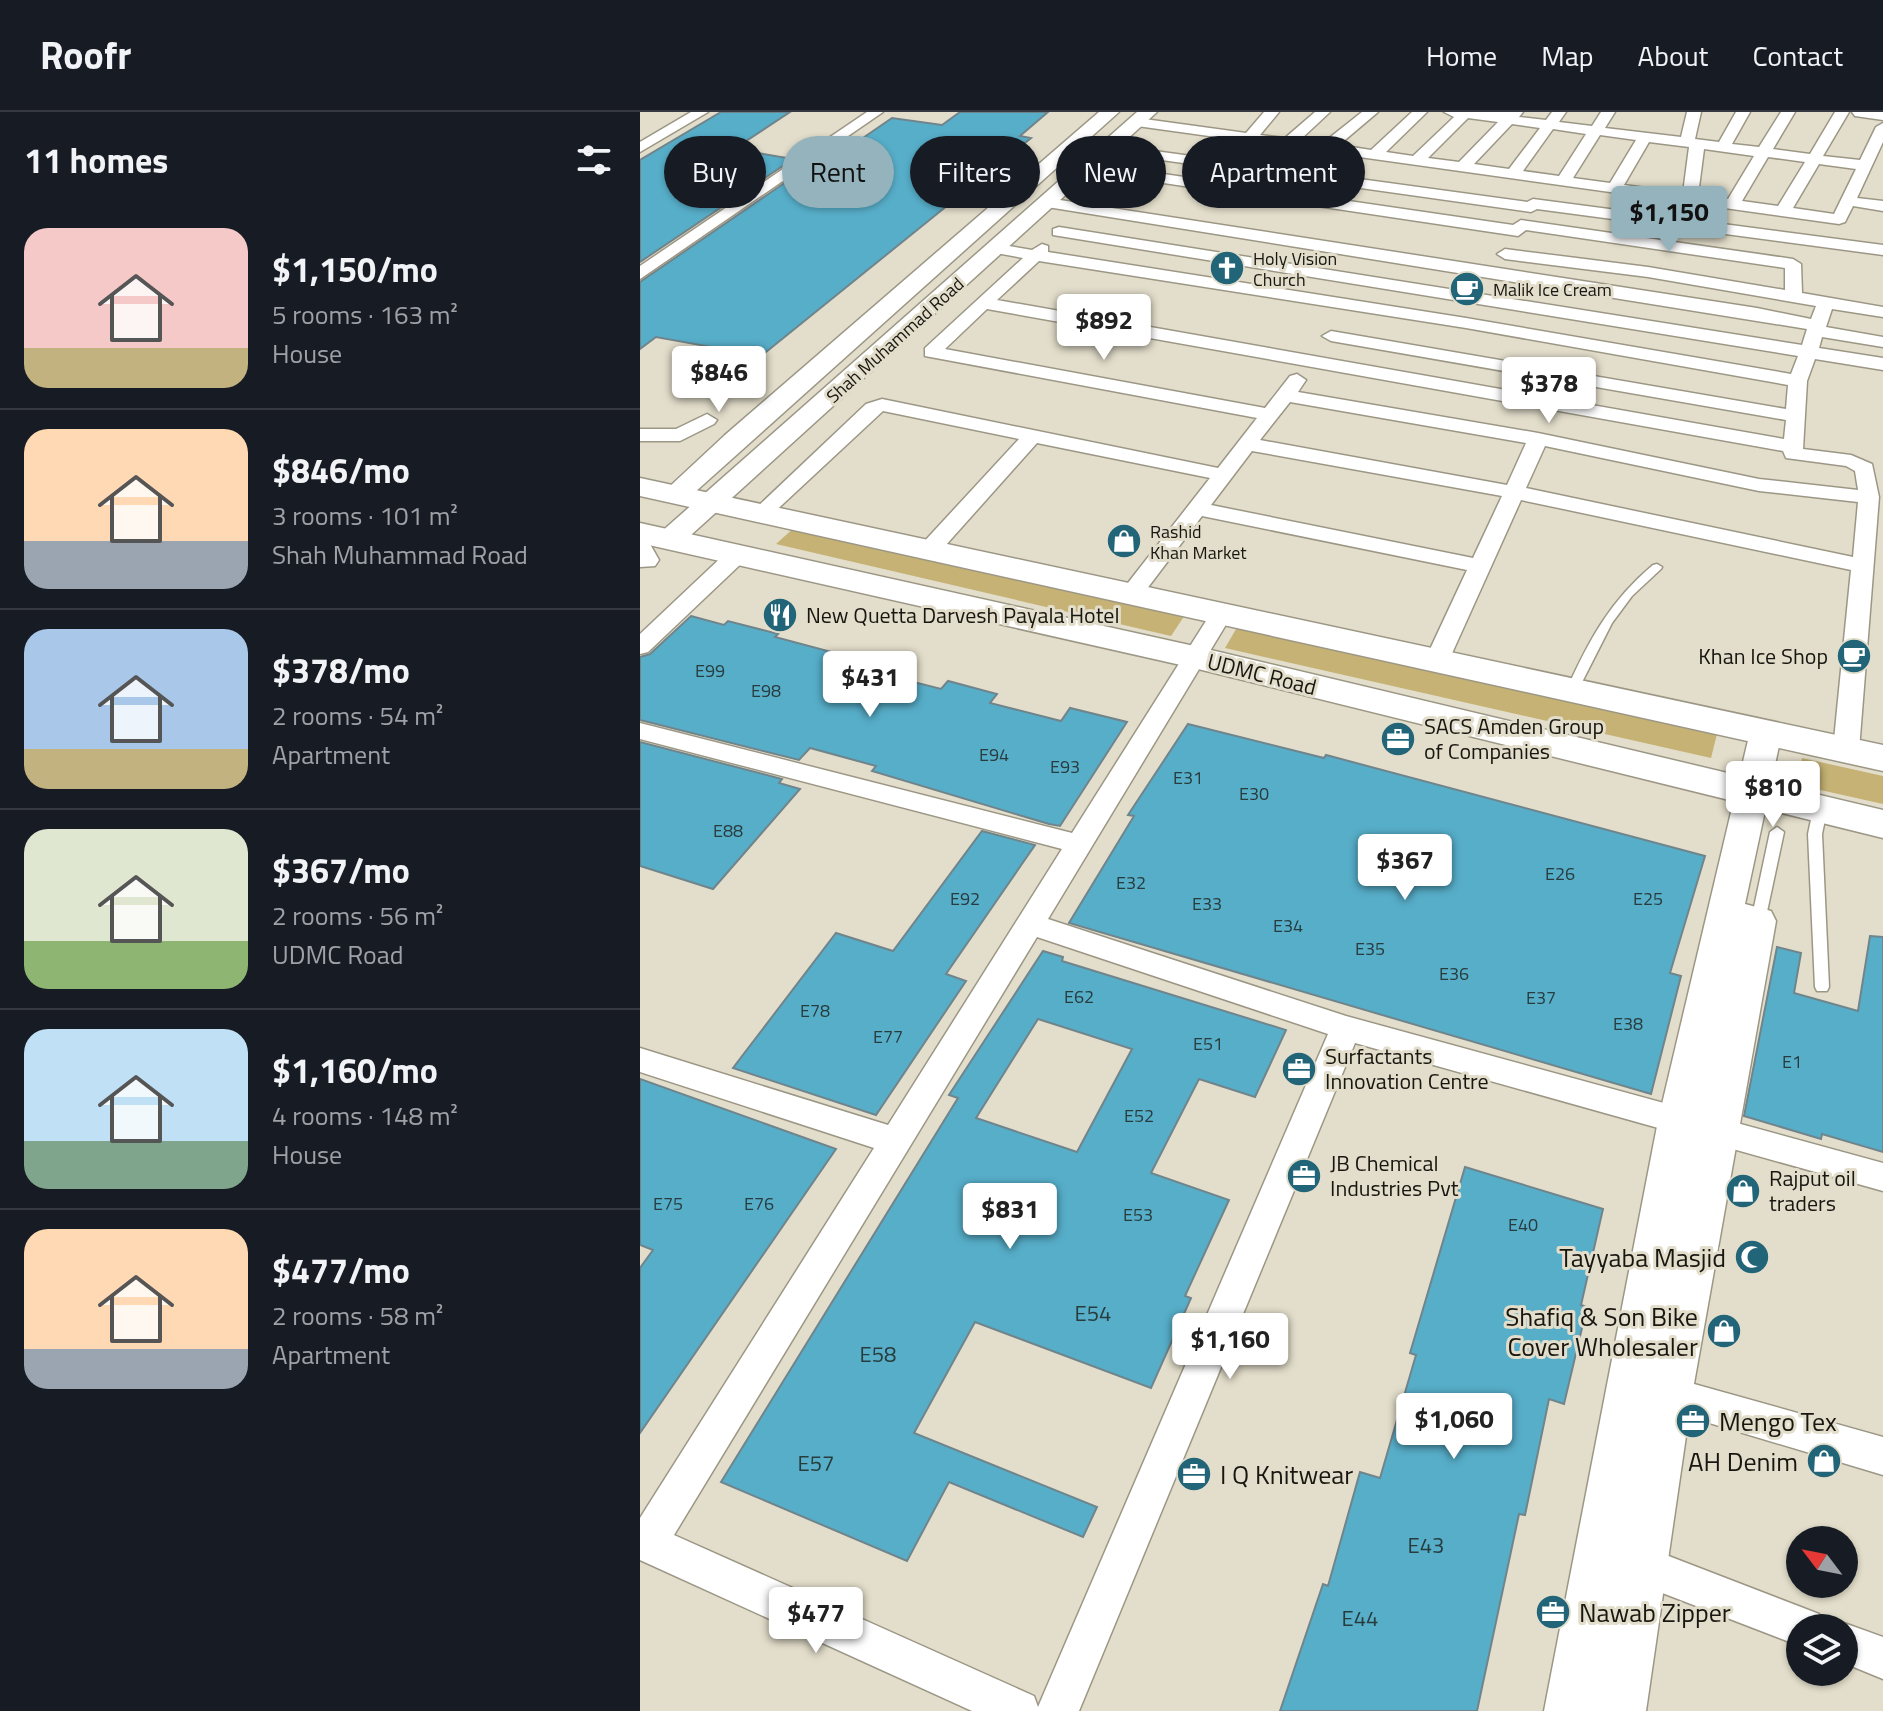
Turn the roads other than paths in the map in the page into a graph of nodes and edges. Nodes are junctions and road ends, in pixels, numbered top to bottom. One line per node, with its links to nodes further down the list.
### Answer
1 (701, 112): 33 (street)
2 (876, 112): 66 (street)
3 (1110, 112): 22 (street, Shah Muhammad Road)
4 (1188, 112): 20 (street)
5 (1272, 112): 26 (street)
6 (1323, 112): 27 (street)
7 (1371, 112): 28 (street)
8 (1420, 112): 36 (street)
9 (1608, 112): 21 (street)
10 (1694, 112): 31 (street)
11 (1743, 112): 32 (street)
12 (1788, 112): 34 (street)
13 (1842, 112): 38 (street)
14 (1861, 112): 16 (street)
15 (1461, 113): 17 (street); 40 (street)
16 (1883, 115)
17 (1513, 116): 19 (street); 43 (street)
18 (1142, 117): 20 (street); 23 (street, Shah Muhammad Road)
19 (1554, 118): 21 (street); 44 (street)
20 (1172, 127): 24 (street); 25 (street)
21 (1596, 131): 30 (street); 45 (street)
22 (1083, 136)
23 (1121, 136)
24 (1162, 136)
25 (1247, 136)
26 (1251, 136)
27 (1296, 136)
28 (1342, 136)
29 (1881, 136): 41 (street)
30 (1645, 137): 31 (street); 46 (street)
31 (1692, 143): 32 (street); 49 (street)
32 (1723, 147): 34 (street)
33 (640, 148)
34 (1765, 151): 38 (street); 52 (street)
35 (1365, 153): 36 (street)
36 (1375, 154): 40 (street)
37 (1166, 156): 53 (street)
38 (1814, 157): 41 (street); 56 (street)
39 (1056, 160): 87 (street, Shah Muhammad Road)
40 (1417, 160): 43 (street)
41 (1863, 163): 42 (street); 50 (street)
42 (1883, 163)
43 (1464, 166): 44 (street)
44 (1514, 173): 45 (street)
45 (1556, 178): 46 (street); 53 (street)
46 (1615, 187): 49 (street)
47 (1166, 188): 57 (street)
48 (1056, 195): 51 (street, Shah Muhammad Road)
49 (1690, 197): 52 (street)
50 (1848, 201): 54 (street); 56 (street)
51 (1047, 203): 55 (street); 59 (street, Shah Muhammad Road)
52 (1733, 203): 56 (street)
53 (1532, 206): 57 (street); 60 (street)
54 (1883, 206)
55 (1084, 209): 58 (street); 65 (street)
56 (1783, 211)
57 (1519, 228): 61 (street); 63 (street)
58 (1059, 232): 62 (street); 67 (street)
59 (997, 249): 62 (street); 89 (street, Shah Muhammad Road)
60 (1883, 250)
61 (1505, 254): 65 (street); 68 (street)
62 (1034, 256): 70 (street); 71 (street)
63 (1793, 264): 64 (street); 68 (street)
64 (1883, 265)
65 (1495, 272): 67 (street); 75 (street)
66 (640, 274)
67 (1481, 297): 73 (street); 75 (street)
68 (1794, 297): 69 (street)
69 (1826, 302): 72 (street); 75 (street)
70 (983, 303): 77 (street); 81 (street)
71 (1354, 307): 73 (street); 74 (street)
72 (1883, 312)
73 (1466, 323): 79 (street)
74 (1331, 336): 77 (street); 82 (street)
75 (1814, 336): 76 (street); 78 (street); 79 (street)
76 (1883, 342)
77 (1312, 361): 80 (street); 88 (street)
78 (1883, 364)
79 (1798, 381): 82 (street)
80 (1285, 395): 81 (street); 85 (street)
81 (1270, 415): 86 (street)
82 (1795, 416): 88 (street)
83 (640, 435): 87 (street)
84 (1032, 436): 91 (street); 98 (street); 100 (street)
85 (1538, 439): 93 (street); 95 (street)
86 (1247, 444): 91 (street); 93 (street)
87 (728, 446): 89 (street); 94 (street, Shah Muhammad Road)
88 (1793, 447): 90 (street)
89 (762, 458): 96 (street, Shah Muhammad Road)
90 (1874, 470): 95 (street)
91 (1224, 475): 97 (street)
92 (640, 487): 94 (main road)
93 (1513, 492): 102 (street); 103 (street)
94 (676, 495): 96 (main road); 99 (main road, Shah Muhammad Road)
95 (1869, 497): 102 (street)
96 (712, 502): 98 (main road); 99 (street, Shah Muhammad Road)
97 (1197, 509): 103 (street); 105 (street)
98 (762, 513): 100 (main road)
99 (646, 546): 101 (main road, UDMC Road)
100 (929, 550): 105 (main road)
101 (736, 556): 107 (street); 108 (main road, UDMC Road)
102 (1871, 557): 113 (street)
103 (1480, 566): 109 (street)
104 (1657, 567): 110 (lane)
105 (1132, 593): 106 (main road)
106 (1222, 613): 108 (street); 109 (main road)
107 (640, 647)
108 (1194, 657): 115 (main road, UDMC Road); 119 (street)
109 (1437, 660): 110 (main road)
110 (1572, 691): 112 (main road)
111 (640, 731): 119 (street)
112 (1766, 732): 113 (main road); 115 (street)
113 (1846, 750): 114 (main road)
114 (1883, 758)
115 (1751, 793): 116 (main road, UDMC Road); 120 (street)
116 (1820, 810): 117 (main road, UDMC Road); 122 (lane)
117 (1883, 824)
118 (1777, 832): 120 (lane)
119 (1078, 844): 121 (street)
120 (1740, 917): 125 (street)
121 (1029, 924): 123 (street); 126 (street)
122 (1822, 987)
123 (1346, 1028): 125 (street); 136 (street)
124 (640, 1060): 126 (street)
125 (1697, 1127): 127 (street); 128 (street); 137 (street)
126 (895, 1141): 130 (street)
127 (1883, 1177)
128 (1669, 1395): 129 (street); 131 (street)
129 (1883, 1456)
130 (643, 1541): 135 (street)
131 (1640, 1565): 132 (street); 138 (street)
132 (1786, 1621)
133 (1858, 1648): 134 (street)
134 (1883, 1658)
135 (1019, 1711)
136 (1058, 1711)
137 (1571, 1711)
138 (1619, 1711)

